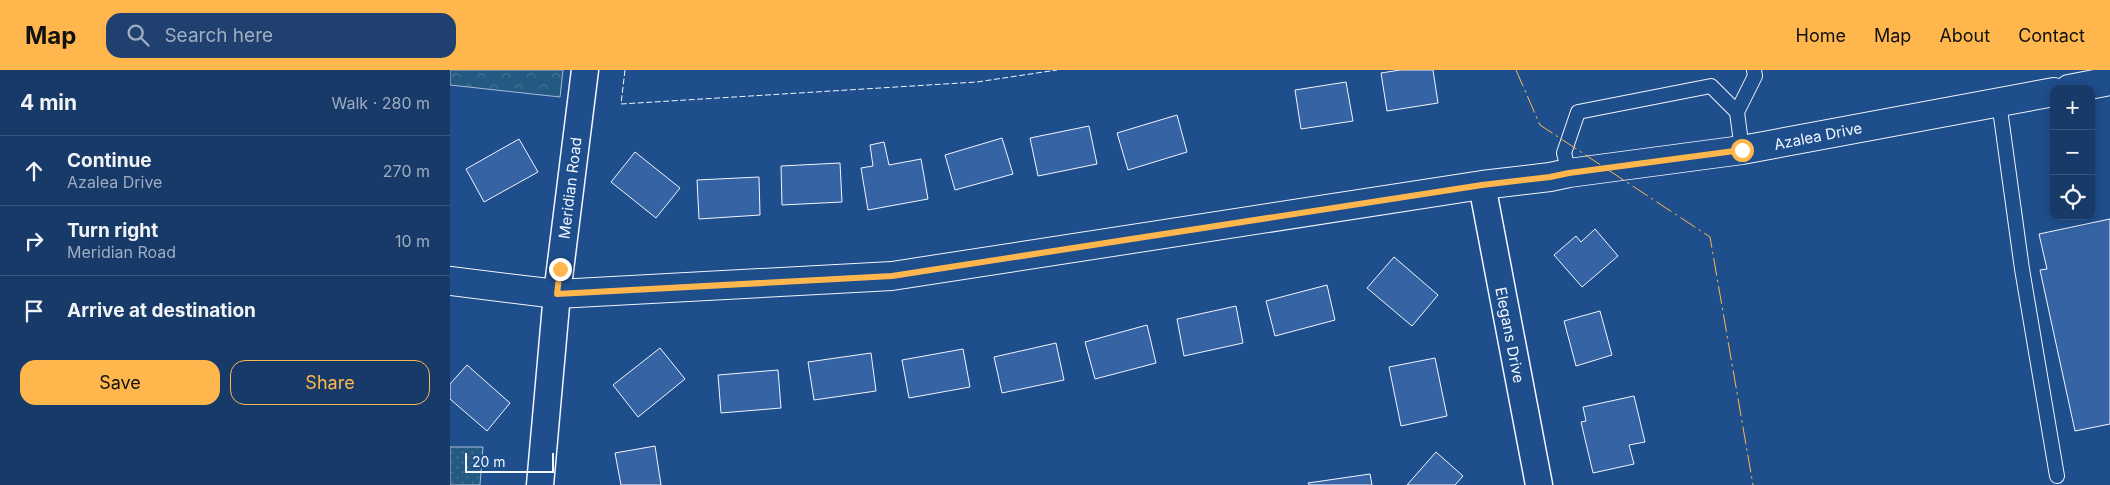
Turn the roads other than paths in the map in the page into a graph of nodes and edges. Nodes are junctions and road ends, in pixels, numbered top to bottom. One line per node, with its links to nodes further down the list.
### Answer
1 (585, 70): 12 (street, Meridian Road)
2 (1754, 70): 7 (lane)
3 (2110, 81): 4 (street)
4 (2090, 85)
5 (2050, 93): 6 (street, Azalea Drive)
6 (1999, 102): 8 (street, Azalea Drive); 13 (lane)
7 (1737, 112): 8 (lane); 9 (lane)
8 (1742, 150): 9 (street, Azalea Drive)
9 (1569, 173): 10 (street, Azalea Drive)
10 (1482, 185): 12 (street, Azalea Drive); 15 (street, Elegans Drive)
11 (450, 281): 12 (street, Azalea Drive)
12 (557, 294): 14 (street, Meridian Road)
13 (2057, 476)
14 (540, 485)
15 (1539, 485)

